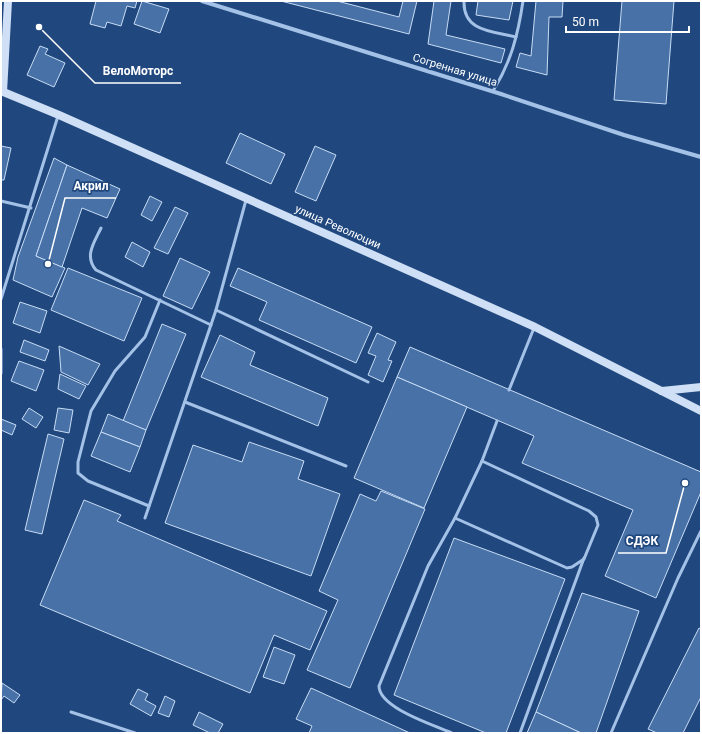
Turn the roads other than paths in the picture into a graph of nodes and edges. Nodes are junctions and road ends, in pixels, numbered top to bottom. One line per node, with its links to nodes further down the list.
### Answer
1 (8, 1): 6 (main road)
2 (202, 1): 7 (street, Согренная улица)
3 (464, 1): 5 (lane)
4 (523, 1): 5 (lane)
5 (516, 37): 7 (lane)
6 (2, 91): 8 (main road, улица Революции)
7 (493, 91): 9 (street, Согренная улица)
8 (59, 115): 10 (main road, улица Революции); 12 (lane)
9 (701, 157)
10 (246, 198): 16 (lane); 18 (main road, улица Революции)
11 (1, 201): 12 (lane)
12 (31, 208): 14 (lane)
13 (101, 228): 15 (lane)
14 (1, 299)
15 (160, 300): 17 (lane); 30 (lane)
16 (216, 310): 17 (lane); 21 (lane)
17 (211, 325): 25 (lane)
18 (535, 326): 23 (lane); 24 (main road, улица Революции)
19 (1, 349): 20 (lane)
20 (1, 373)
21 (368, 382)
22 (701, 387): 24 (main road)
23 (509, 390)
24 (661, 391): 26 (main road, улица Революции)
25 (185, 402): 29 (lane); 30 (lane)
26 (701, 411)
27 (497, 421): 28 (lane)
28 (482, 461): 32 (lane); 34 (lane)
29 (346, 466)
30 (149, 506): 31 (lane)
31 (145, 518)
32 (455, 518): 34 (lane); 37 (lane)
33 (701, 531): 39 (lane)
34 (586, 555): 38 (lane)
35 (71, 712): 36 (lane)
36 (135, 733)
37 (452, 733)
38 (520, 733)
39 (611, 733)

